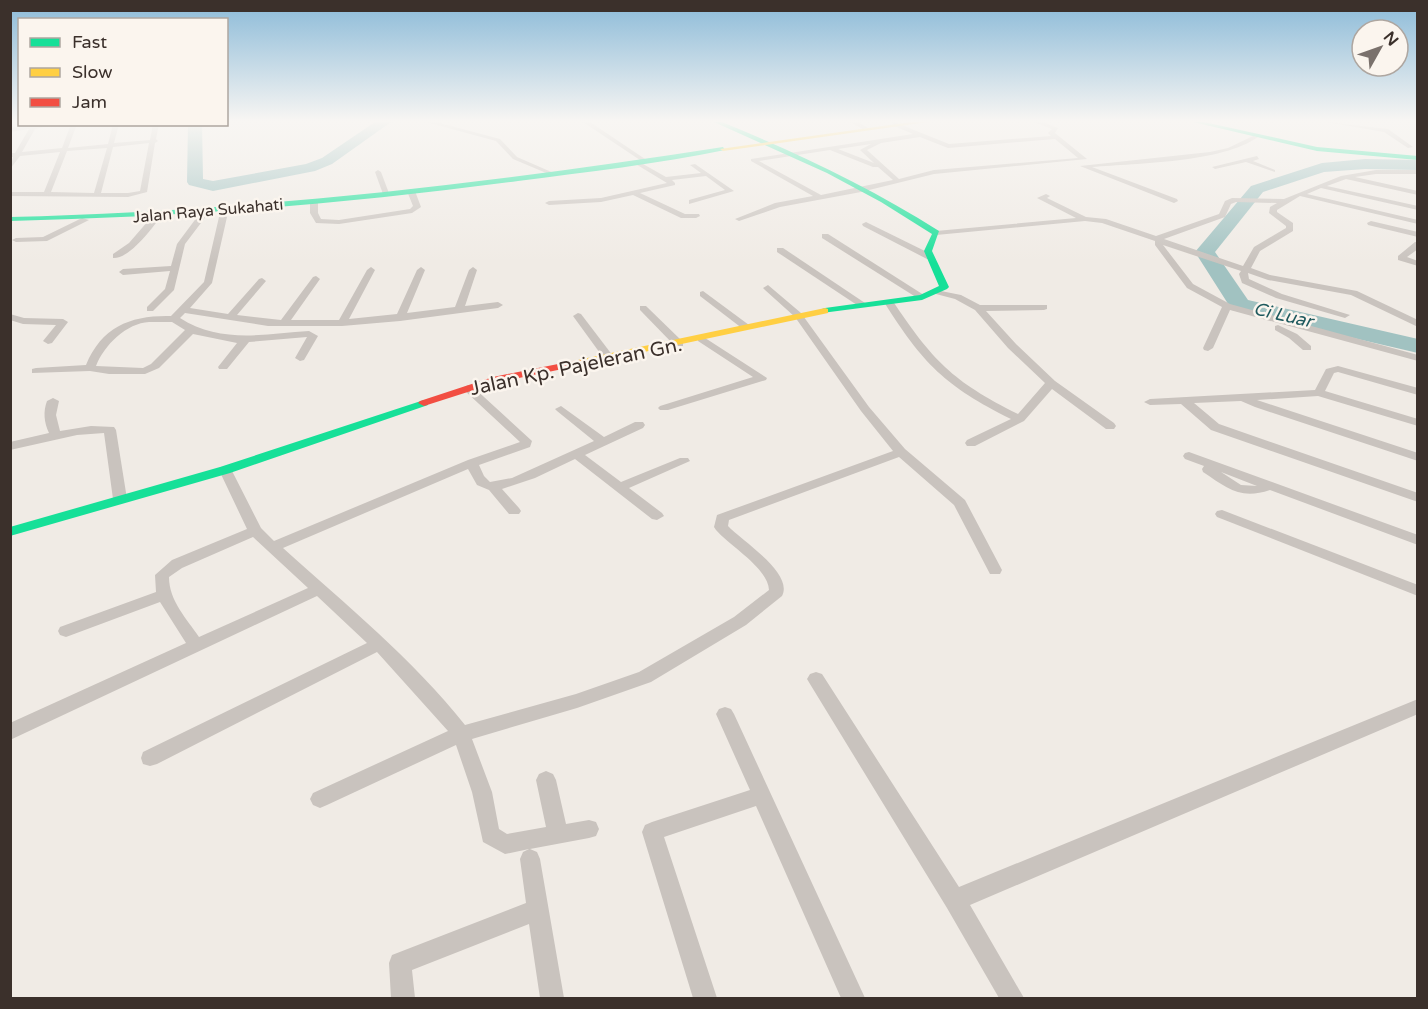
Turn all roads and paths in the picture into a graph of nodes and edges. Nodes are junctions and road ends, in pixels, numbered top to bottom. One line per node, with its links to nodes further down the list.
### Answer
1 (57, 169): 31 (street)
2 (104, 169): 34 (street)
3 (149, 169): 34 (street)
4 (542, 169): 19 (street)
5 (589, 169): 19 (main road, Jalan Raya Sukahati)
6 (651, 169): 23 (street)
7 (699, 169): 20 (street)
8 (769, 169): 38 (street)
9 (822, 169): 27 (main road)
10 (885, 169): 24 (street)
11 (958, 169): 24 (street)
12 (1091, 169): 39 (street)
13 (1267, 169): 16 (street)
14 (1360, 169): 21 (street)
15 (1385, 169): 17 (street)
16 (1272, 171)
17 (1418, 171): 22 (street)
18 (378, 172): 32 (street)
19 (554, 174): 28 (main road, Jalan Raya Sukahati)
20 (707, 174): 23 (street); 41 (street)
21 (1329, 174): 22 (street); 25 (street)
22 (1342, 177): 26 (street); 29 (street)
23 (667, 179): 33 (street)
24 (898, 181): 27 (street)
25 (1307, 183): 26 (street); 37 (street)
26 (1319, 186): 35 (street); 43 (street)
27 (861, 190): 38 (street); 54 (main road)
28 (411, 191): 32 (main road, Jalan Raya Sukahati); 40 (street)
29 (1418, 193)
30 (10, 194): 31 (street)
31 (47, 194): 34 (street)
32 (387, 194): 40 (main road, Jalan Raya Sukahati)
33 (636, 194): 42 (street); 46 (street)
34 (97, 195)
35 (1302, 195): 37 (street); 51 (street)
36 (1046, 196): 49 (street)
37 (1289, 197): 57 (street); 65 (street)
38 (822, 198): 48 (street)
39 (1174, 201)
40 (314, 202): 44 (main road, Jalan Raya Sukahati)
41 (692, 202)
42 (549, 203)
43 (1418, 208)
44 (216, 212): 45 (main road, Jalan Raya Sukahati); 64 (street); 84 (street)
45 (158, 215): 50 (main road, Jalan Raya Sukahati); 61 (street)
46 (696, 216)
47 (10, 219): 50 (main road, Jalan Raya Sukahati)
48 (739, 219)
49 (1085, 219): 54 (street); 57 (street)
50 (85, 220): 58 (street)
51 (1418, 222)
52 (1371, 223): 55 (street)
53 (866, 224): 62 (street)
54 (936, 232): 62 (main road)
55 (1418, 235)
56 (825, 236): 75 (street)
57 (1160, 238): 65 (street); 85 (street)
58 (16, 240)
59 (1416, 247): 63 (street)
60 (780, 250): 78 (street)
61 (116, 256)
62 (930, 257): 73 (main road)
63 (1418, 264)
64 (176, 268): 69 (street); 82 (street)
65 (1247, 269): 88 (street); 95 (street)
66 (371, 270): 94 (street)
67 (421, 270): 90 (street)
68 (473, 270): 83 (street)
69 (123, 272)
70 (316, 279): 93 (street)
71 (262, 282): 86 (street)
72 (768, 288): 87 (street)
73 (939, 292): 75 (main road, Jalan Kp. Pajeleran Gn.); 81 (street)
74 (703, 294): 96 (street)
75 (922, 297): 76 (main road, Jalan Kp. Pajeleran Gn.)
76 (889, 302): 78 (main road, Jalan Kp. Pajeleran Gn.); 122 (street)
77 (498, 305): 83 (street)
78 (863, 305): 87 (main road, Jalan Kp. Pajeleran Gn.)
79 (1044, 307): 81 (street)
80 (643, 308): 103 (street)
81 (978, 308): 112 (street)
82 (150, 309)
83 (459, 309): 90 (street)
84 (185, 310): 86 (street); 92 (street)
85 (1226, 310): 98 (street); 105 (street); 108 (street)
86 (232, 315): 93 (street)
87 (798, 315): 96 (main road, Jalan Kp. Pajeleran Gn.); 130 (street)
88 (1345, 315)
89 (578, 316): 107 (street)
90 (400, 318): 94 (street)
91 (12, 319): 101 (street)
92 (174, 319): 97 (street); 110 (street)
93 (284, 323): 94 (street)
94 (342, 323)
95 (1418, 324)
96 (746, 327): 100 (main road, Jalan Kp. Pajeleran Gn.)
97 (191, 330): 102 (street); 110 (street)
98 (1215, 333): 99 (street); 104 (street)
99 (1229, 336)
100 (702, 339): 103 (main road, Jalan Kp. Pajeleran Gn.); 120 (street)
101 (48, 341)
102 (244, 341): 106 (street); 109 (street)
103 (679, 344): 107 (main road, Jalan Kp. Pajeleran Gn.)
104 (1208, 348)
105 (1307, 348)
106 (300, 358)
107 (609, 358): 113 (main road, Jalan Kp. Pajeleran Gn.)
108 (1418, 358)
109 (224, 367)
110 (90, 368): 111 (street)
111 (36, 371)
112 (1051, 383): 122 (street); 125 (street)
113 (468, 388): 134 (street); 135 (main road, Jalan Kp. Pajeleran Gn.)
114 (1418, 392): 115 (street)
115 (1319, 393): 116 (street); 123 (street)
116 (1243, 397): 117 (street); 132 (street)
117 (1184, 400): 119 (street); 139 (street)
118 (54, 401): 126 (street)
119 (1150, 402)
120 (664, 408)
121 (561, 409): 127 (street)
122 (1020, 418): 128 (street)
123 (1418, 423)
124 (639, 425): 127 (street)
125 (1110, 426)
126 (57, 437): 129 (street); 140 (street)
127 (602, 441): 131 (street)
128 (971, 443)
129 (10, 446)
130 (901, 452): 148 (street); 159 (street)
131 (576, 454): 137 (street); 138 (street)
132 (1418, 457)
133 (684, 461): 138 (street)
134 (472, 463): 137 (street); 147 (street)
135 (225, 470): 140 (main road, Jalan Kp. Pajeleran Gn.); 144 (street)
136 (1269, 486): 136 (street); 146 (street)
137 (493, 487): 141 (street)
138 (620, 488): 143 (street)
139 (1418, 498)
140 (120, 499): 145 (main road, Jalan Kp. Pajeleran Gn.)
141 (514, 511)
142 (1222, 514): 150 (street)
143 (657, 516)
144 (255, 531): 147 (street); 151 (street)
145 (10, 532)
146 (1418, 540)
147 (272, 547): 149 (street)
148 (995, 570)
149 (319, 589): 153 (street); 154 (street)
150 (1418, 591)
151 (164, 595): 152 (street); 154 (street)
152 (66, 631)
153 (379, 644): 159 (street); 160 (street)
154 (196, 645): 158 (street)
155 (816, 679): 167 (street)
156 (1418, 706): 167 (street)
157 (725, 714): 162 (street)
158 (10, 732)
159 (461, 735): 163 (street); 165 (street)
160 (150, 758)
161 (546, 780): 165 (street)
162 (762, 795): 171 (street); 172 (street)
163 (320, 799)
164 (589, 829): 165 (street)
165 (558, 835)
166 (530, 859): 168 (street)
167 (955, 900): 173 (street)
168 (537, 910): 169 (street); 170 (street)
169 (403, 999)
170 (552, 999)
171 (705, 999)
172 (853, 999)
173 (1012, 999)

